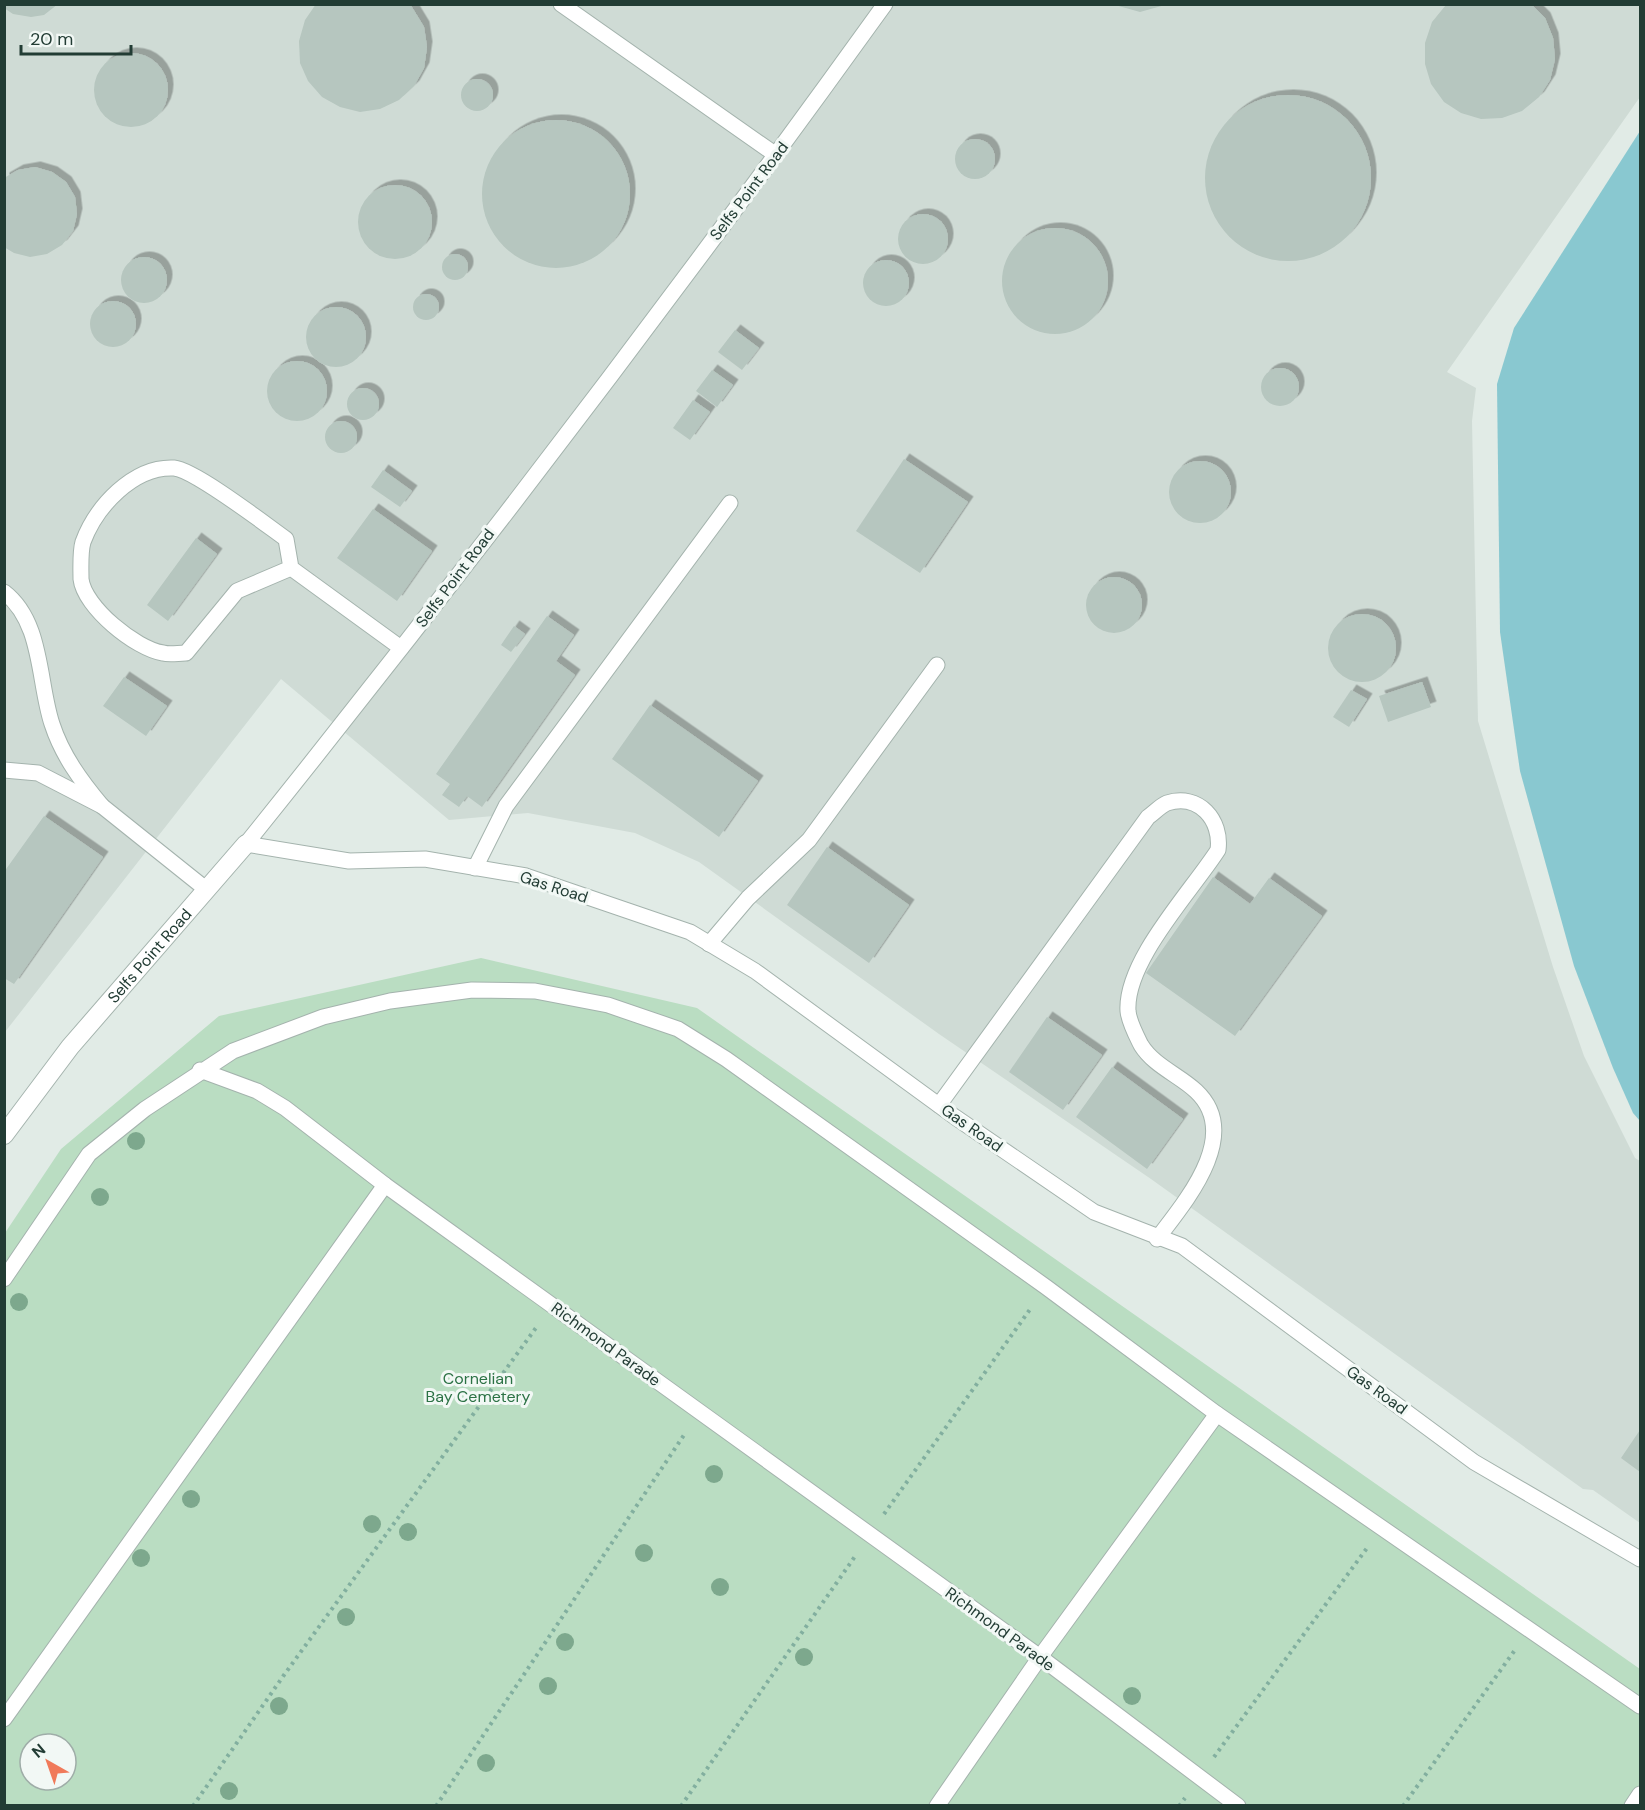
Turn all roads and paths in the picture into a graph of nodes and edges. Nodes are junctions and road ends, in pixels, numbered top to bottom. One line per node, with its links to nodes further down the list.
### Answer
1 (561, 4): 3 (lane)
2 (885, 4): 3 (lane, Selfs Point Road)
3 (776, 155): 7 (lane, Selfs Point Road)
4 (730, 503): 12 (lane)
5 (291, 568): 5 (lane); 7 (lane)
6 (4, 592): 10 (lane)
7 (401, 648): 11 (lane, Selfs Point Road)
8 (937, 666): 14 (lane)
9 (4, 770): 10 (lane)
10 (102, 806): 13 (lane)
11 (246, 844): 12 (lane, Gas Road); 13 (street, Selfs Point Road)
12 (475, 868): 14 (lane, Gas Road)
13 (207, 890): 17 (street, Selfs Point Road)
14 (709, 944): 16 (lane, Gas Road)
15 (200, 1070): 18 (lane, Richmond Parade); 20 (lane); 21 (lane)
16 (939, 1105): 19 (lane, Gas Road); 19 (lane)
17 (4, 1135)
18 (385, 1185): 22 (lane, Richmond Parade); 31 (lane)
19 (1157, 1239): 27 (lane, Gas Road)
20 (4, 1279)
21 (1046, 1287): 24 (lane); 26 (path)
22 (552, 1305): 23 (lane, Richmond Parade); 34 (path)
23 (699, 1411): 26 (lane, Richmond Parade); 35 (path)
24 (1217, 1414): 25 (lane); 29 (lane)
25 (1382, 1528): 28 (lane); 32 (path)
26 (870, 1534): 29 (lane, Richmond Parade); 36 (path)
27 (1641, 1560)
28 (1530, 1630): 30 (lane); 39 (path)
29 (1040, 1657): 32 (lane, Richmond Parade); 37 (lane)
30 (1641, 1706)
31 (4, 1719)
32 (1200, 1776): 38 (lane, Richmond Parade)
33 (1641, 1794): 40 (lane)
34 (193, 1806)
35 (436, 1806)
36 (681, 1806)
37 (937, 1806)
38 (1238, 1806)
39 (1403, 1806)
40 (1632, 1806)

